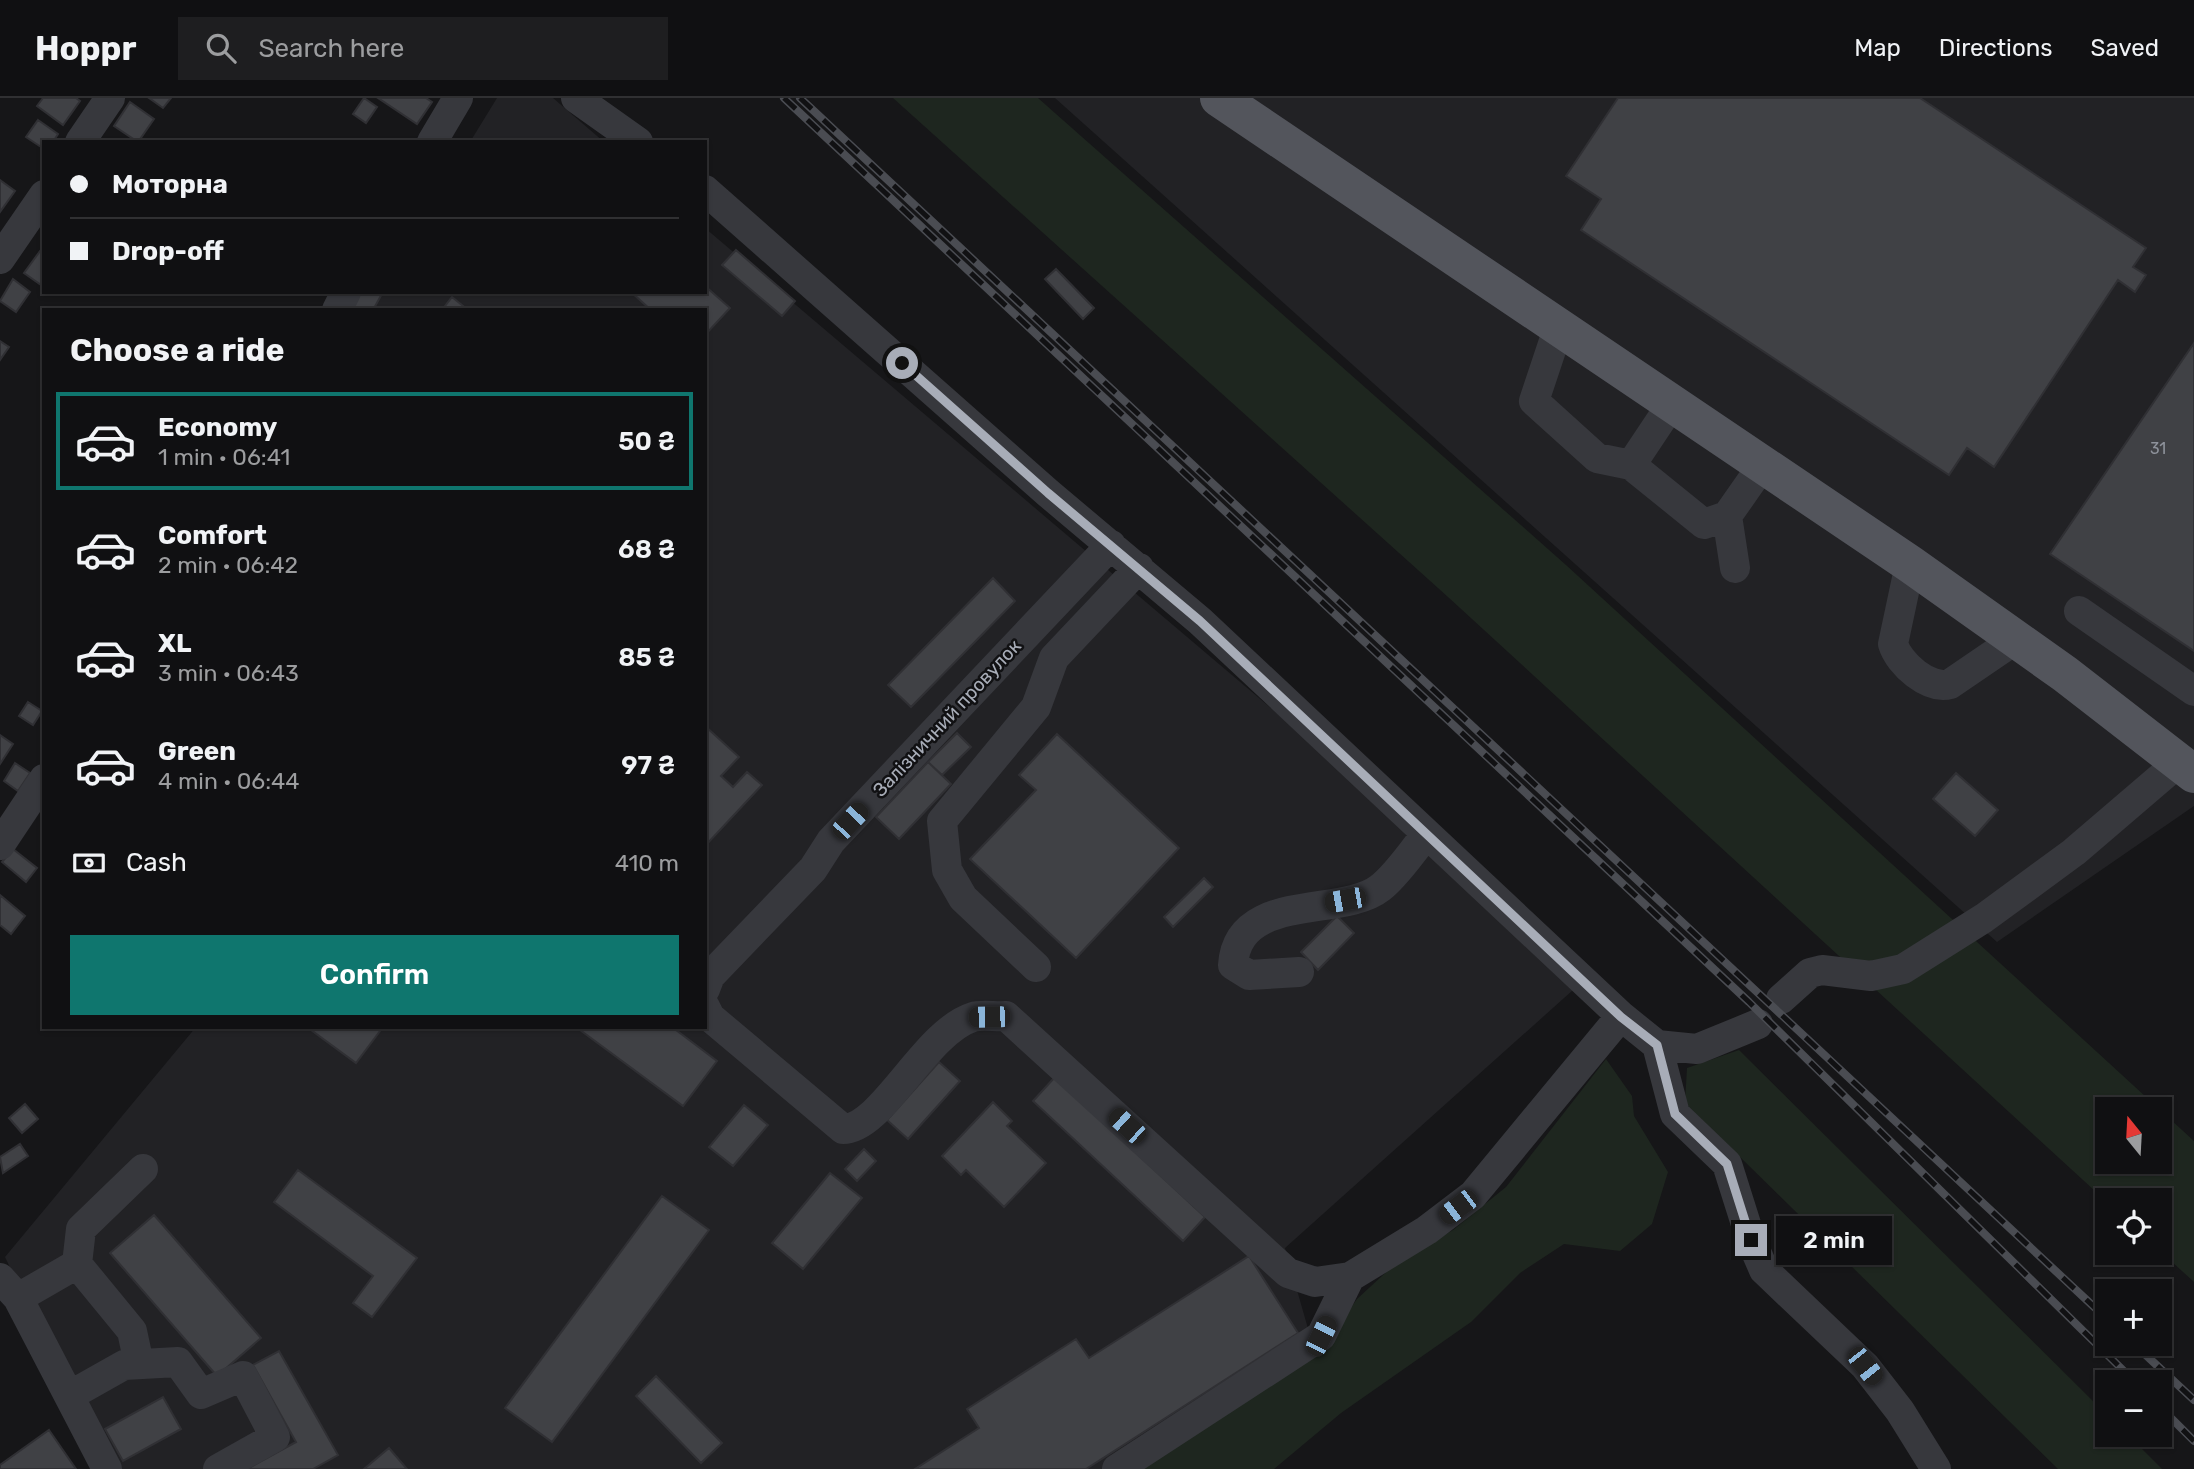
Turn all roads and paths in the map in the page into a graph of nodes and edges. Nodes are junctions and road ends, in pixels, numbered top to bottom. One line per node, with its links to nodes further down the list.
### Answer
1 (110, 98): 5 (street)
2 (458, 98): 6 (street)
3 (576, 98): 7 (street)
4 (1219, 98): 11 (main road)
5 (81, 140)
6 (433, 140)
7 (635, 140)
8 (707, 192): 16 (street)
9 (42, 198): 10 (street)
10 (0, 258)
11 (1559, 326): 12 (main road); 13 (street)
12 (1674, 402): 13 (street); 14 (main road)
13 (1631, 465): 15 (street)
14 (1762, 466): 15 (street); 17 (main road)
15 (1727, 516): 19 (street)
16 (1111, 545): 18 (street); 29 (street, Залізничний провулок)
17 (1910, 564): 21 (main road); 21 (street)
18 (1139, 568): 25 (street); 27 (street)
19 (1735, 568)
20 (2079, 611): 22 (street)
21 (2016, 639): 23 (main road)
22 (2194, 691)
23 (2186, 768): 30 (street)
24 (42, 782): 26 (street)
25 (1427, 834): 28 (street); 32 (street)
26 (0, 845)
27 (1036, 967)
28 (1299, 972)
29 (707, 984)
30 (1781, 999)
31 (707, 1011): 37 (street)
32 (1621, 1017): 34 (street); 37 (street)
33 (1758, 1024): 34 (street)
34 (1657, 1045): 44 (street)
35 (143, 1169): 36 (street)
36 (77, 1264): 38 (street); 39 (street)
37 (1350, 1276): 43 (street)
38 (9, 1288): 40 (street)
39 (139, 1364): 40 (street); 42 (street)
40 (69, 1396): 41 (street)
41 (107, 1469)
42 (218, 1469)
43 (1117, 1469)
44 (1937, 1469)

